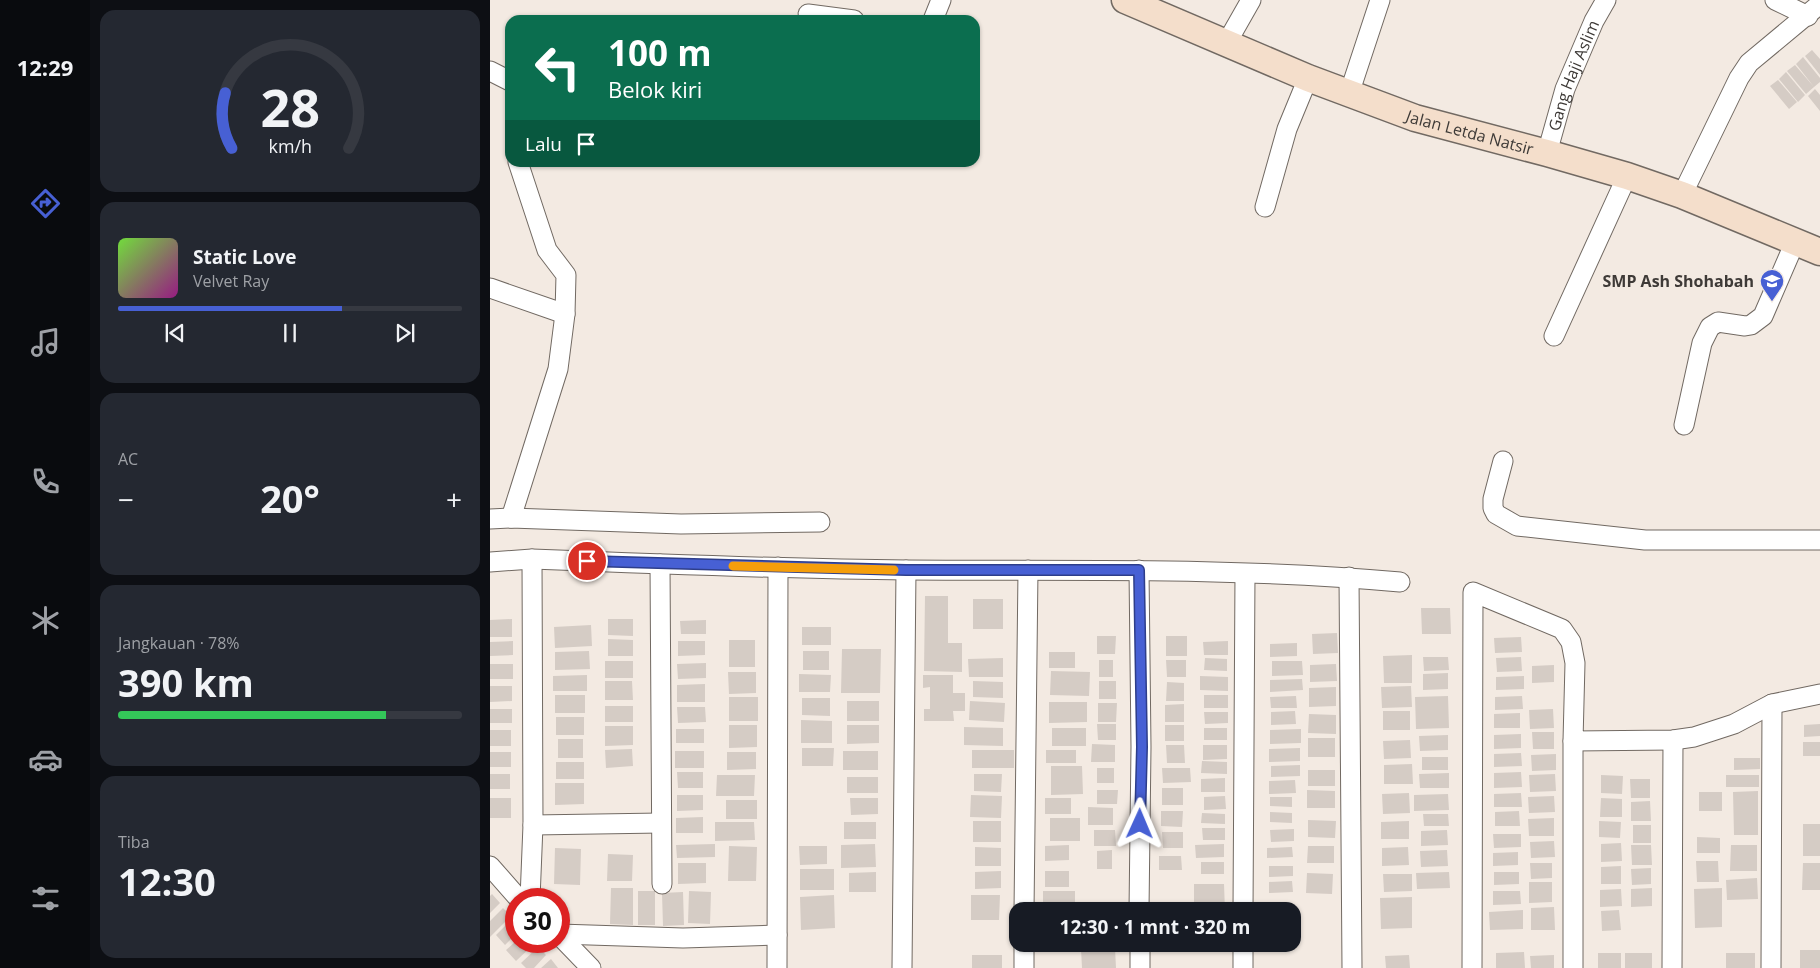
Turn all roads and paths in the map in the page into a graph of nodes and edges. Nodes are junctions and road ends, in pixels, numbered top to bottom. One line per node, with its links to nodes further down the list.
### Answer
1 (941, 0): 10 (street)
2 (1125, 0): 11 (main road, Jalan Letda Natsir)
3 (1252, 0): 11 (street)
4 (1380, 0): 15 (street)
5 (1606, 0): 16 (street, Gang Haji Aslim)
6 (1775, 0): 7 (street)
7 (1814, 10): 19 (street)
8 (808, 14): 9 (street)
9 (816, 15)
10 (934, 15)
11 (1226, 44): 14 (main road, Jalan Letda Natsir)
12 (490, 71): 13 (street)
13 (505, 78)
14 (1308, 78): 15 (main road, Jalan Letda Natsir); 20 (street)
15 (1350, 94): 16 (main road, Jalan Letda Natsir)
16 (1547, 153): 18 (main road, Jalan Letda Natsir)
17 (520, 167): 24 (street)
18 (1626, 176): 19 (main road, Jalan Letda Natsir); 25 (street)
19 (1682, 195): 21 (main road, Jalan Letda Natsir)
20 (1265, 207)
21 (1795, 242): 22 (main road, Jalan Letda Natsir); 26 (street)
22 (1820, 252)
23 (490, 288): 24 (street)
24 (565, 314): 28 (street)
25 (1554, 336)
26 (1684, 426)
27 (1503, 461): 31 (street)
28 (511, 518): 29 (street); 30 (street)
29 (490, 520)
30 (820, 522)
31 (1820, 540)
32 (532, 559): 33 (street); 34 (street); 47 (street)
33 (490, 562)
34 (660, 564): 35 (street); 46 (street)
35 (778, 567): 36 (street); 56 (street)
36 (906, 570): 37 (street); 63 (street)
37 (1028, 570): 38 (street); 52 (street)
38 (1139, 570): 39 (street); 53 (street)
39 (1245, 574): 40 (street); 54 (street)
40 (1349, 577): 41 (street); 67 (street)
41 (1400, 582)
42 (1820, 694): 43 (street)
43 (1772, 704): 44 (street); 71 (street)
44 (1673, 740): 45 (street); 70 (street)
45 (1573, 741): 68 (street); 69 (street)
46 (661, 822): 47 (street); 49 (street)
47 (533, 825): 51 (street)
48 (490, 866): 50 (street)
49 (662, 884)
50 (509, 888)
51 (530, 888)
52 (1024, 902)
53 (1139, 902)
54 (1243, 902)
55 (570, 934): 56 (street)
56 (777, 935): 62 (street)
57 (570, 946): 61 (street)
58 (1024, 952): 64 (street)
59 (1140, 952): 65 (street)
60 (1243, 952): 66 (street)
61 (591, 968)
62 (777, 968)
63 (902, 968)
64 (1024, 968)
65 (1140, 968)
66 (1243, 968)
67 (1352, 968)
68 (1472, 968)
69 (1573, 968)
70 (1672, 968)
71 (1771, 968)

